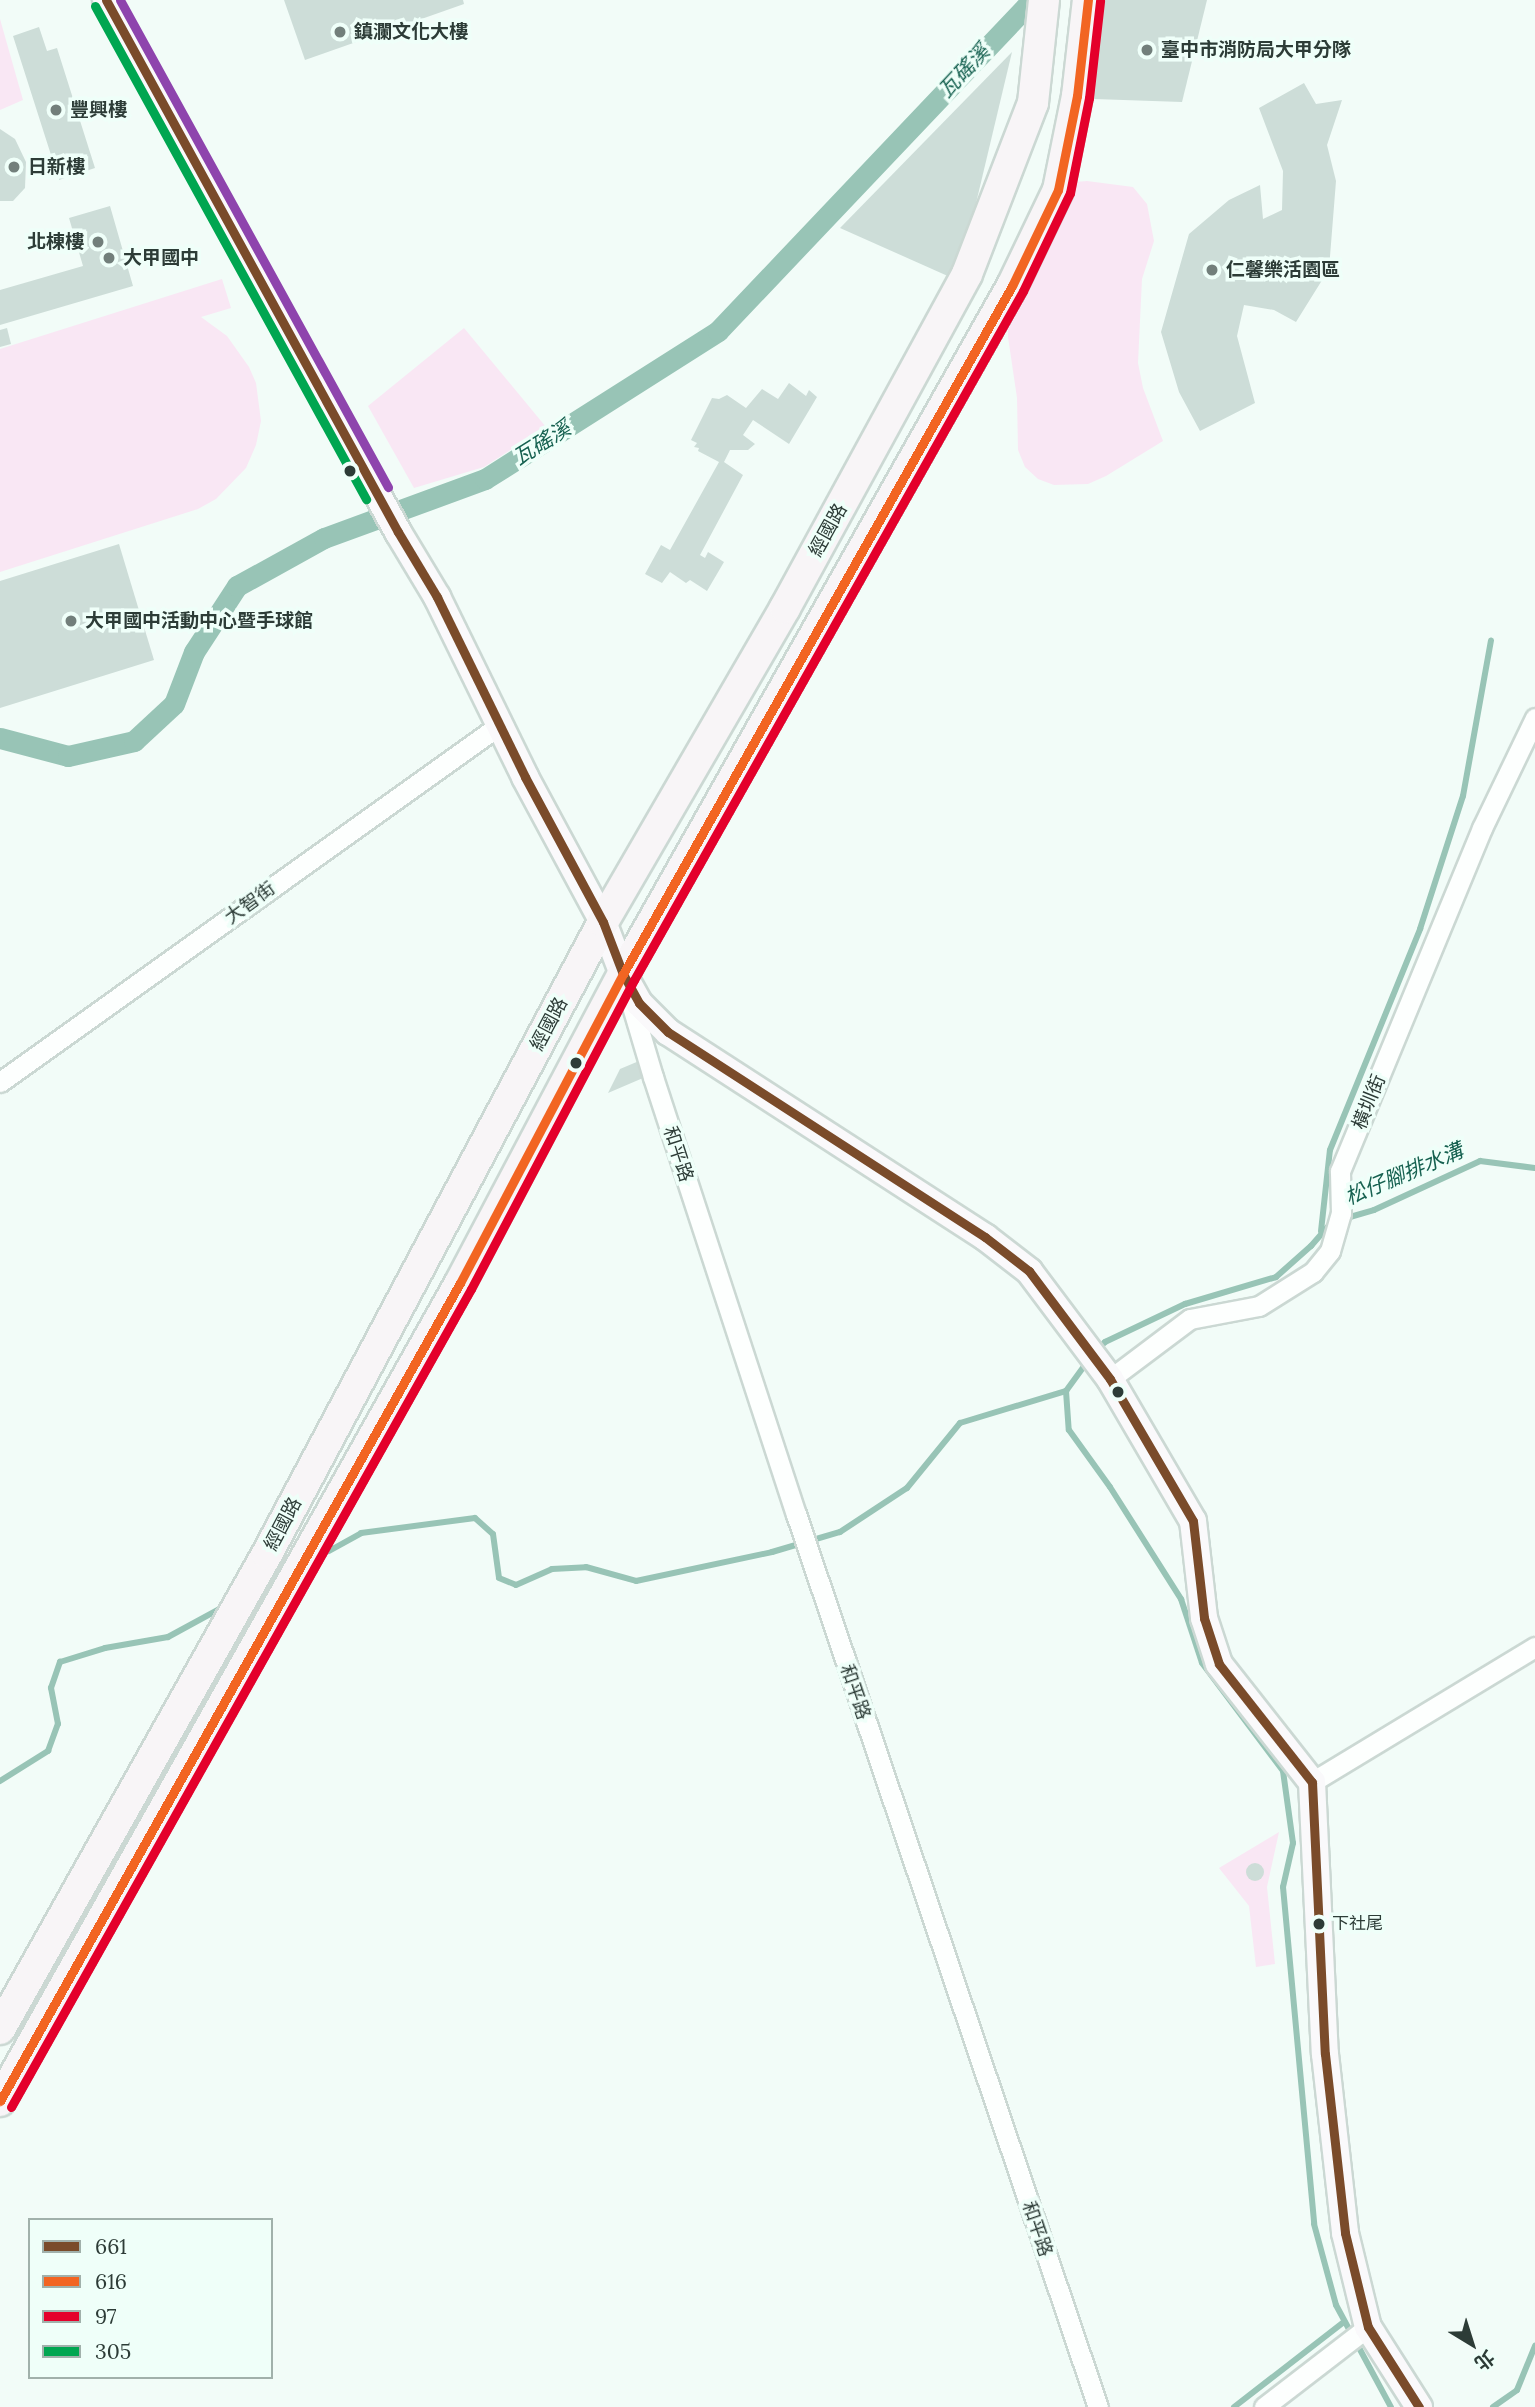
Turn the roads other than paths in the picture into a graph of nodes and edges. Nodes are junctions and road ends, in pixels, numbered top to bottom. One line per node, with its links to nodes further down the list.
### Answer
1 (106, 0): 5 (street)
2 (1088, 0): 7 (main road, 經國路)
3 (1043, 8): 6 (main road, 經國路)
4 (1535, 718): 9 (street, 橫圳街)
5 (501, 724): 6 (street); 8 (street, 大智街)
6 (603, 922): 7 (street); 12 (main road, 經國路)
7 (623, 974): 9 (street); 13 (main road, 經國路); 15 (street, 和平路)
8 (0, 1082)
9 (1110, 1379): 11 (street)
10 (1535, 1647): 11 (street)
11 (1312, 1782): 14 (street)
12 (0, 2029)
13 (0, 2101)
14 (1364, 2329): 16 (street); 17 (street)
15 (1098, 2407)
16 (1264, 2407)
17 (1419, 2407)

